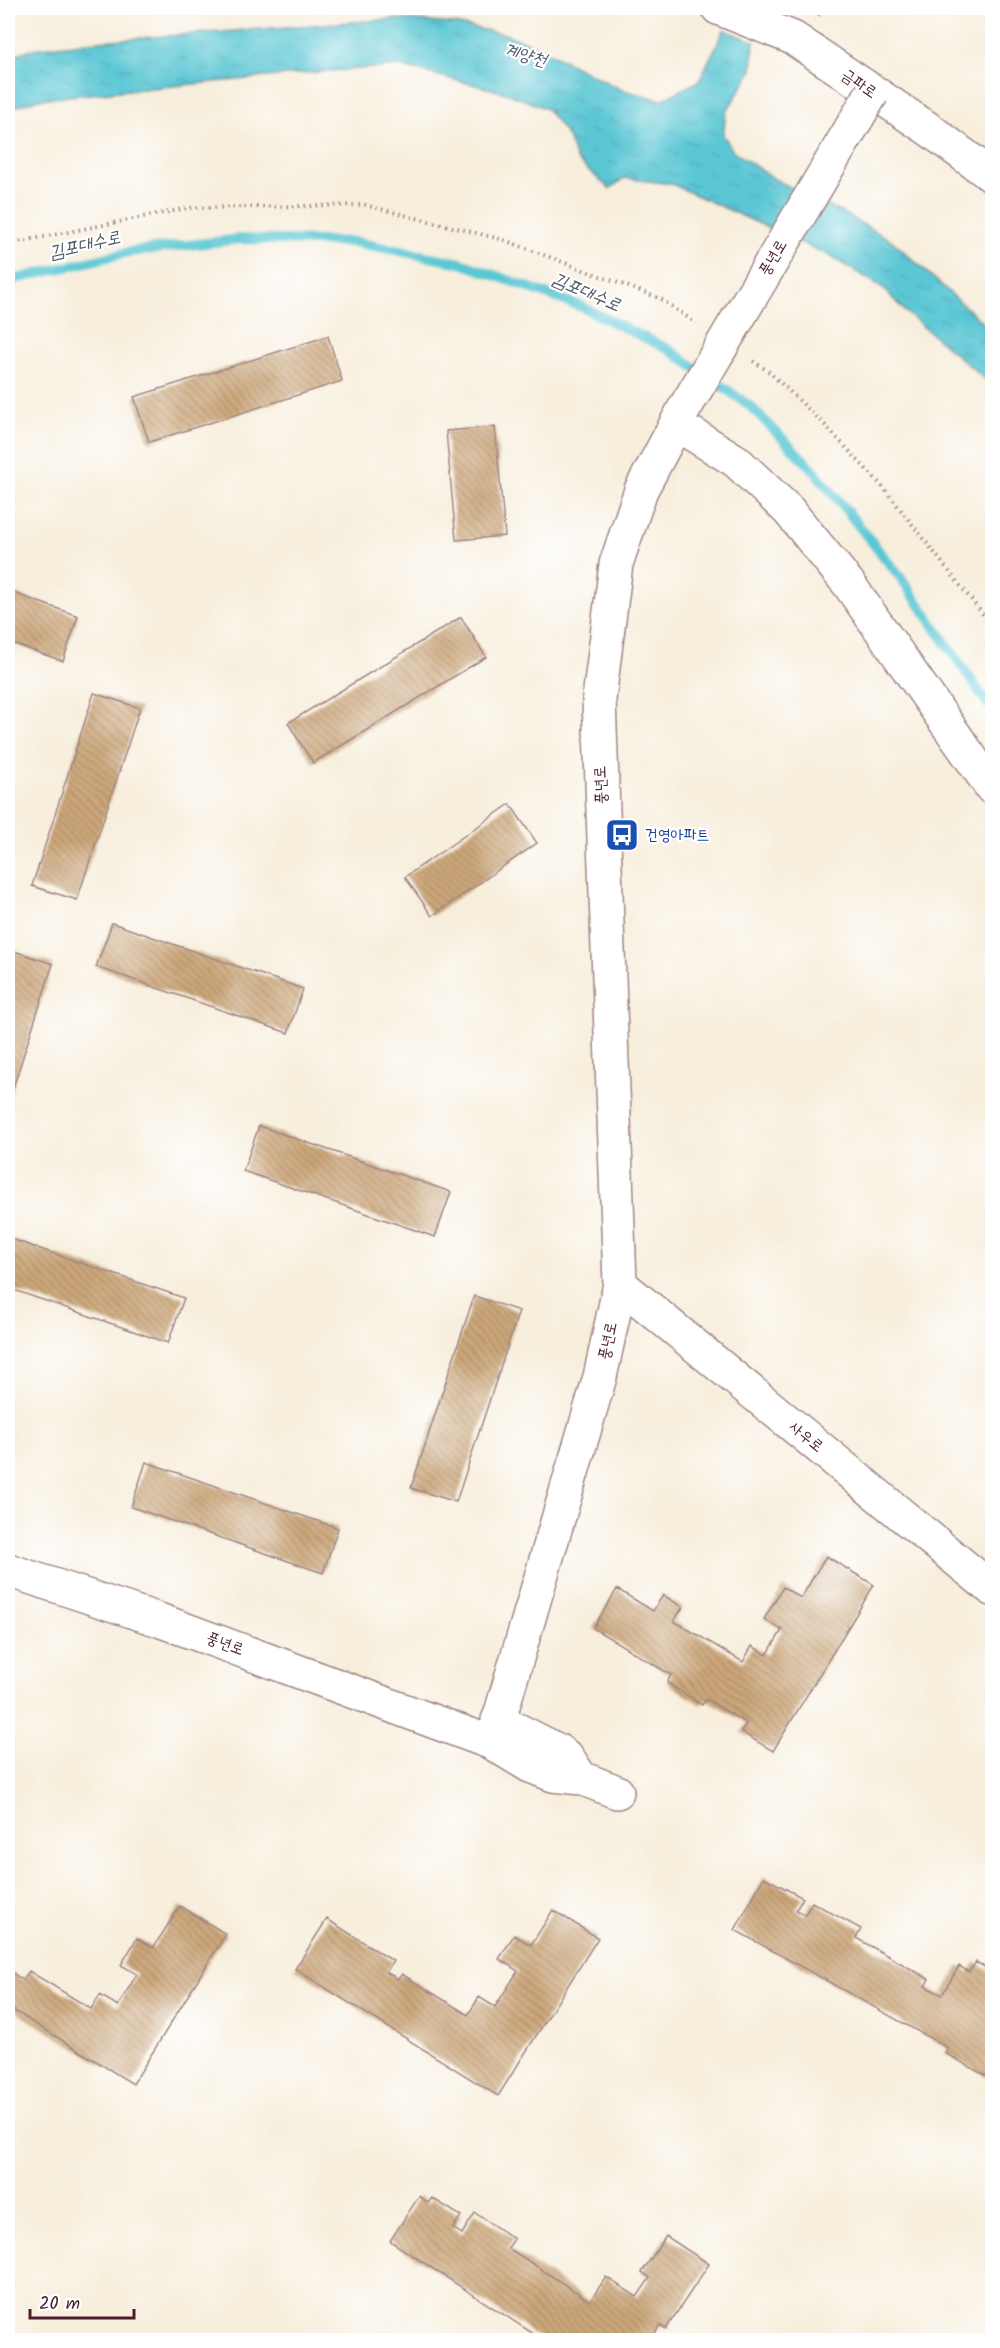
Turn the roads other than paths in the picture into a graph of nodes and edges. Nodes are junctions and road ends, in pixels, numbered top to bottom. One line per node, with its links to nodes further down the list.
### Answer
1 (718, 8): 2 (street, 금파로)
2 (872, 93): 3 (street, 금파로); 4 (street, 풍년로, bridge)
3 (993, 176)
4 (679, 418): 5 (street); 6 (street, 풍년로)
5 (993, 788)
6 (620, 1284): 8 (street, 사우로); 9 (street, 풍년로)
7 (8, 1570): 9 (street, 풍년로)
8 (993, 1589)
9 (495, 1732): 10 (street)
10 (616, 1791)

